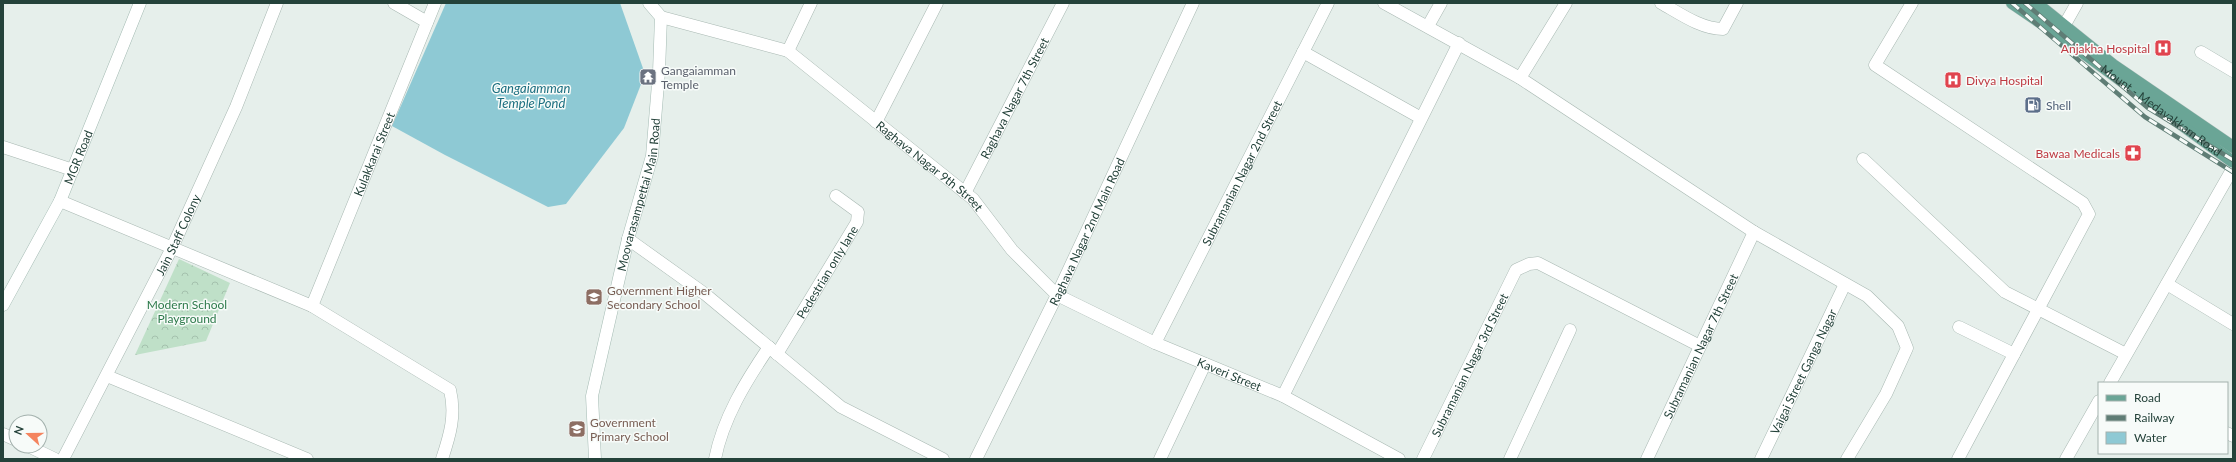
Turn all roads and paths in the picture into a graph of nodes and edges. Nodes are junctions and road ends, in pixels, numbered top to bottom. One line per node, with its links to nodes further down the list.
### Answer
1 (140, 3): 37 (street, MGR Road)
2 (277, 3): 43 (street, Jain Staff Colony)
3 (394, 3): 21 (street)
4 (436, 3): 21 (street, Kulakkarai Street)
5 (649, 3): 20 (street)
6 (811, 3): 25 (street)
7 (937, 3): 31 (street)
8 (1063, 3): 38 (street, Raghava Nagar 7th Street)
9 (1193, 3): 46 (street, Raghava Nagar 2nd Main Road)
10 (1328, 3): 26 (street, Subramanian Nagar 2nd Street)
11 (1384, 3): 22 (street)
12 (1441, 3): 22 (street)
13 (1566, 3): 29 (street)
14 (1661, 3): 15 (street)
15 (1737, 3)
16 (1912, 3): 49 (street)
17 (2012, 3): 35 (main road, Mount - Medavakkam Road)
18 (2036, 3): 23 (main road, Mount - Medavakkam Road)
19 (2077, 3): 23 (street)
20 (661, 17): 25 (street); 42 (street, Moovarasampettai Main Road)
21 (427, 22): 48 (street, Kulakkarai Street)
22 (1428, 26): 24 (street)
23 (2064, 26): 33 (main road, Mount - Medavakkam Road)
24 (1458, 43): 29 (street); 30 (street)
25 (788, 52): 31 (street, Raghava Nagar 9th Street)
26 (1303, 52): 30 (street); 53 (street, Subramanian Nagar 2nd Street)
27 (2201, 52): 28 (street)
28 (2233, 72)
29 (1520, 78): 41 (street)
30 (1421, 118): 61 (street)
31 (876, 122): 38 (street, Raghava Nagar 9th Street)
32 (3, 147): 37 (street)
33 (2233, 147)
34 (1863, 159): 49 (street)
35 (2233, 162)
36 (2233, 168): 45 (street)
37 (73, 170): 40 (street, MGR Road)
38 (965, 192): 46 (street, Raghava Nagar 9th Street)
39 (836, 196): 55 (street, Pedestrian only lane)
40 (60, 201): 43 (street); 47 (street, MGR Road)
41 (1754, 232): 44 (street); 54 (street, Subramanian Nagar 7th Street)
42 (628, 240): 55 (street); 68 (street, Moovarasampettai Main Road)
43 (172, 248): 48 (street); 59 (street, Jain Staff Colony)
44 (1845, 284): 77 (street, Vaigai Street Ganga Nagar); 78 (street)
45 (2167, 284): 50 (street); 57 (street)
46 (1057, 295): 53 (street, Kaveri Street); 71 (street, Raghava Nagar 2nd Main Road)
47 (3, 305)
48 (312, 306): 67 (street)
49 (2038, 309): 56 (street); 57 (street)
50 (2233, 324)
51 (1959, 327): 56 (street)
52 (1570, 330): 75 (street)
53 (1155, 343): 58 (street, Kaveri Street)
54 (1700, 346): 74 (street, Subramanian Nagar 3rd Street); 76 (street, Subramanian Nagar 7th Street)
55 (773, 350): 69 (street); 70 (street)
56 (2014, 354): 79 (street)
57 (2126, 354): 60 (street)
58 (1205, 364): 61 (street, Kaveri Street); 72 (street)
59 (107, 376): 65 (street, Jain Staff Colony); 66 (street)
60 (2111, 382)
61 (1283, 396): 73 (street, Kaveri Street)
62 (2098, 404): 80 (street)
63 (45, 454): 64 (street)
64 (55, 459)
65 (63, 459)
66 (307, 459)
67 (442, 459)
68 (595, 459)
69 (715, 459)
70 (943, 459)
71 (976, 459)
72 (1160, 459)
73 (1398, 459)
74 (1423, 459)
75 (1510, 459)
76 (1647, 459)
77 (1760, 459)
78 (1847, 459)
79 (1958, 459)
80 (2066, 459)

